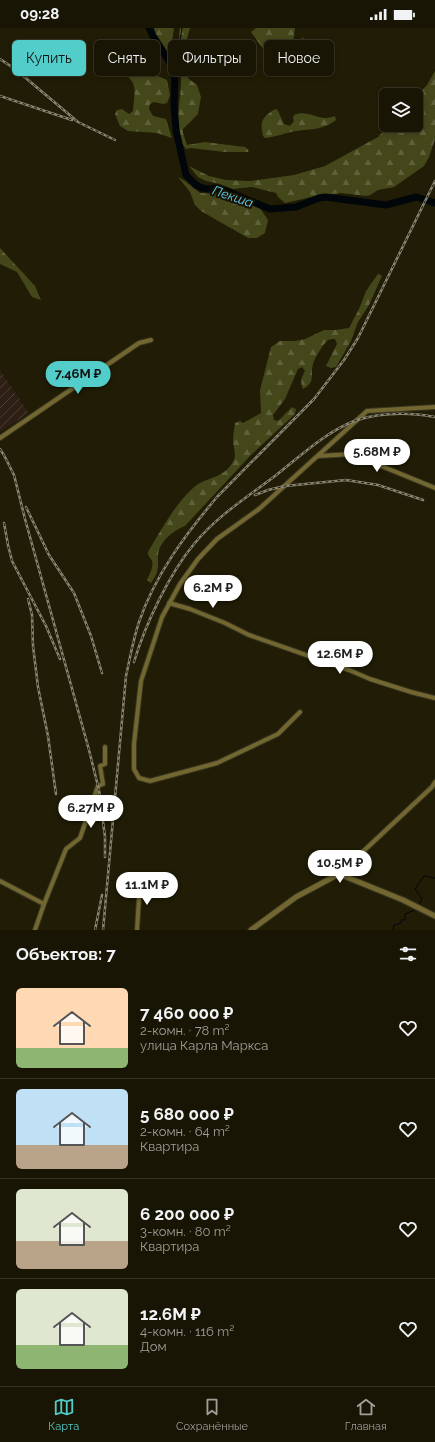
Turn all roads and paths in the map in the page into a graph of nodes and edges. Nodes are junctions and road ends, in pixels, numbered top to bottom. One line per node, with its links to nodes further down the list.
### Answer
1 (151, 340): 3 (street)
2 (435, 408): 4 (street)
3 (0, 438)
4 (318, 456): 5 (street); 6 (street)
5 (435, 488)
6 (170, 603): 7 (street); 8 (street)
7 (435, 698)
8 (300, 712)
9 (105, 747): 15 (street)
10 (435, 782): 11 (street)
11 (434, 788): 12 (street)
12 (339, 874): 16 (street); 19 (street)
13 (0, 880): 15 (street)
14 (140, 882): 18 (street)
15 (44, 904): 17 (street)
16 (435, 916)
17 (36, 930)
18 (138, 930)
19 (251, 930)

